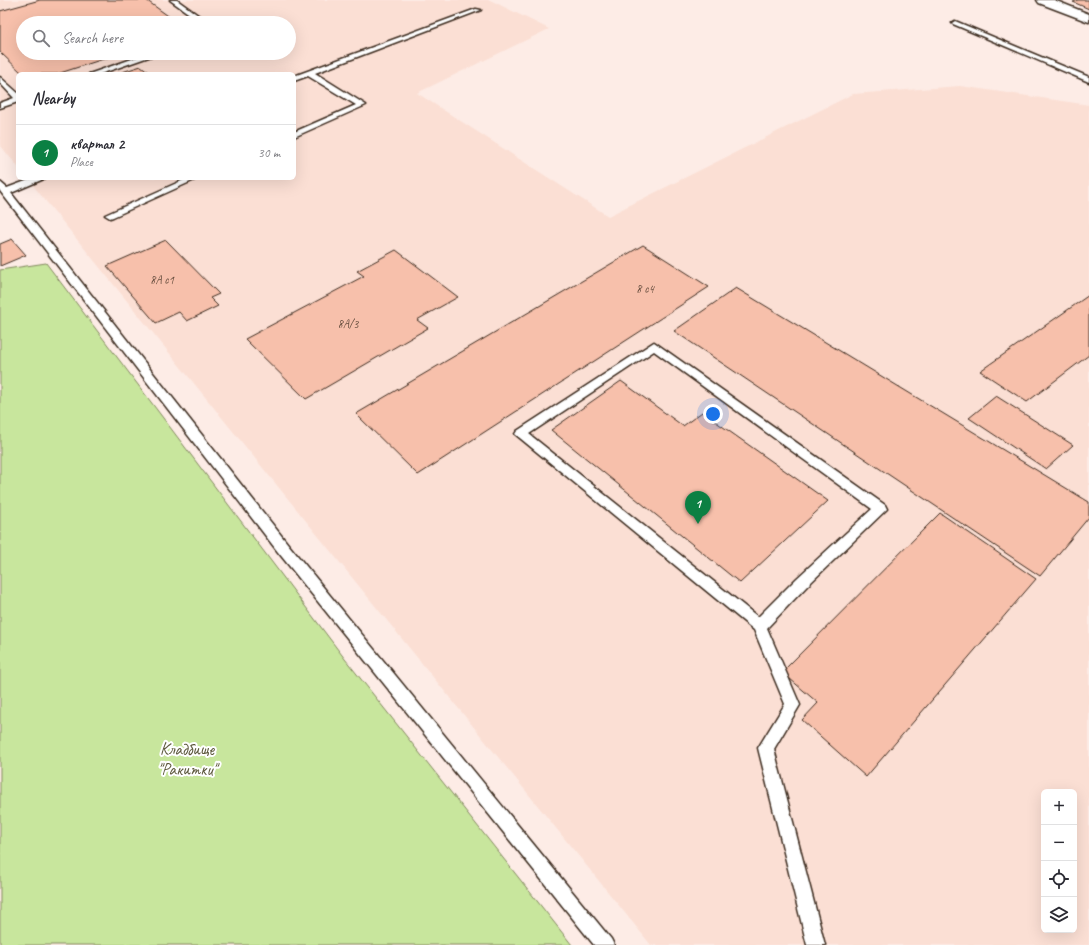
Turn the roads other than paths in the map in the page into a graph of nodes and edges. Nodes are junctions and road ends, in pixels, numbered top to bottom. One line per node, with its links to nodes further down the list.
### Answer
1 (173, 0): 4 (lane)
2 (1044, 0): 5 (street)
3 (478, 10): 9 (lane)
4 (196, 16)
5 (1089, 18)
6 (955, 23): 12 (lane)
7 (135, 60): 8 (lane)
8 (99, 72)
9 (309, 73): 10 (lane); 16 (lane)
10 (296, 78)
11 (0, 79): 13 (lane)
12 (1089, 80)
13 (16, 96)
14 (16, 99): 15 (lane)
15 (0, 106)
16 (296, 134)
17 (35, 180): 19 (lane)
18 (190, 180): 20 (lane)
19 (3, 189): 22 (lane)
20 (110, 215)
21 (759, 626): 21 (lane); 23 (lane)
22 (605, 945)
23 (816, 945)

